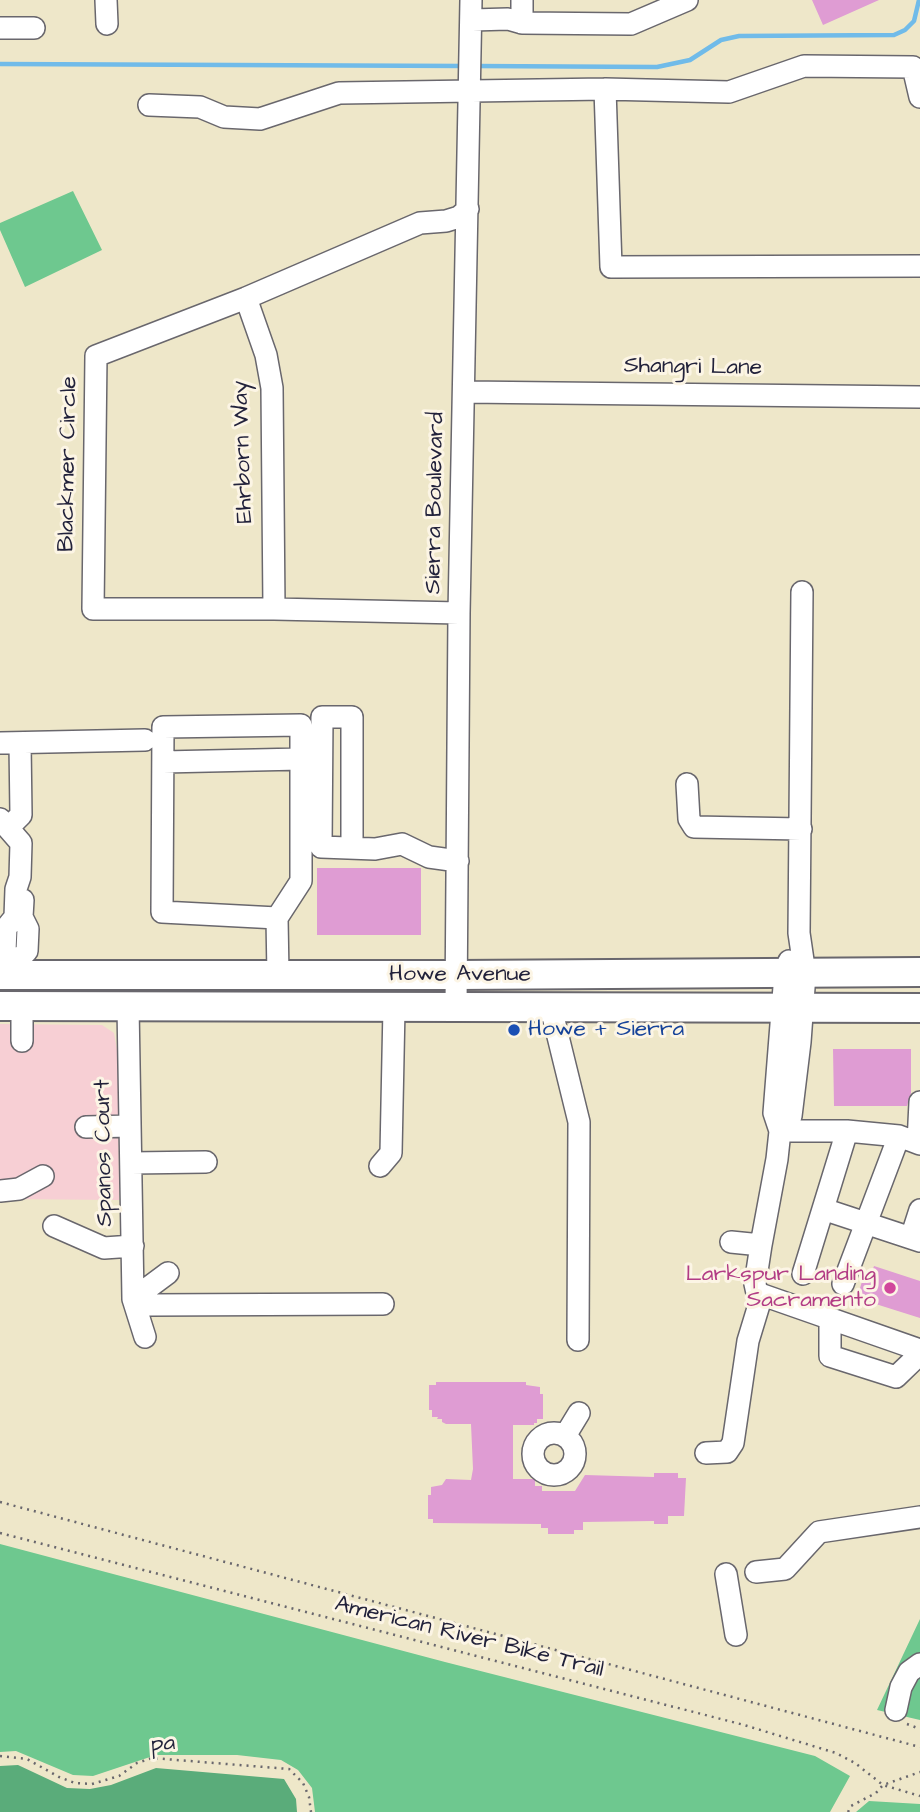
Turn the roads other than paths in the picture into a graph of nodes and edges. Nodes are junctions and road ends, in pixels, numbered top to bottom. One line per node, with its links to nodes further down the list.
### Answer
1 (106, 0): 6 (street)
2 (522, 0): 5 (street)
3 (687, 0): 5 (street)
4 (471, 10): 5 (street); 9 (street, Sierra Boulevard)
5 (522, 23)
6 (107, 24)
7 (0, 28): 8 (street)
8 (34, 28)
9 (471, 75): 10 (street); 12 (street); 13 (street, Sierra Boulevard)
10 (605, 89): 11 (street); 14 (street)
11 (920, 97)
12 (149, 105)
13 (468, 209): 15 (street, Blackmer Circle); 16 (street, Sierra Boulevard)
14 (920, 266)
15 (246, 298): 19 (street, Ehrborn Way); 19 (street, Blackmer Circle)
16 (465, 392): 17 (street, Shangri Lane); 20 (street, Sierra Boulevard)
17 (920, 397)
18 (802, 592): 27 (street)
19 (274, 609): 20 (street, Blackmer Circle)
20 (459, 613): 29 (street, Sierra Boulevard)
21 (145, 740): 22 (street)
22 (10, 743): 26 (street)
23 (301, 760): 24 (street); 24 (street); 30 (street)
24 (163, 762): 30 (street)
25 (687, 783): 27 (street)
26 (5, 823): 35 (street)
27 (801, 829): 32 (street)
28 (352, 848): 28 (street); 29 (street)
29 (458, 861): 34 (street, Sierra Boulevard)
30 (277, 918): 33 (street)
31 (920, 972): 32 (main road, Howe Avenue)
32 (795, 974): 34 (main road, Howe Avenue); 40 (street)
33 (279, 975): 34 (main road, Howe Avenue); 35 (main road, Howe Avenue); 36 (main road)
34 (457, 975): 38 (street, Sierra Boulevard)
35 (9, 986): 36 (main road, Howe Avenue); 42 (street)
36 (128, 1006): 37 (main road, Howe Avenue); 44 (street, Spanos Court)
37 (394, 1008): 38 (main road, Howe Avenue); 51 (street)
38 (456, 1008): 39 (main road, Howe Avenue)
39 (551, 1008): 40 (main road, Howe Avenue); 70 (street)
40 (793, 1008): 41 (main road, Howe Avenue); 46 (street)
41 (920, 1008)
42 (22, 1041)
43 (920, 1102): 48 (street)
44 (130, 1126): 45 (street); 50 (street, Spanos Court)
45 (86, 1127)
46 (780, 1131): 47 (street); 60 (street)
47 (847, 1131): 48 (street); 54 (street)
48 (912, 1141): 56 (street)
49 (206, 1162): 50 (street)
50 (131, 1163): 61 (street, Spanos Court)
51 (380, 1166)
52 (43, 1176): 53 (street)
53 (1, 1191)
54 (823, 1209): 56 (street); 63 (street)
55 (920, 1210): 58 (street)
56 (866, 1223): 58 (street); 64 (street)
57 (54, 1226): 61 (street)
58 (915, 1239)
59 (731, 1242): 60 (street)
60 (761, 1245): 65 (street)
61 (133, 1246): 66 (street, Spanos Court)
62 (168, 1273): 66 (street)
63 (803, 1273)
64 (843, 1284)
65 (762, 1295): 68 (street); 74 (street)
66 (133, 1299): 67 (street); 69 (street, Spanos Court)
67 (383, 1304)
68 (831, 1319): 71 (street); 71 (street)
69 (145, 1337)
70 (578, 1340)
71 (920, 1352)
72 (579, 1413): 73 (street)
73 (565, 1436)
74 (706, 1453)
75 (920, 1517): 76 (street)
76 (756, 1572)
77 (726, 1574): 78 (street)
78 (736, 1635)
79 (920, 1664): 80 (street)
80 (896, 1710)

